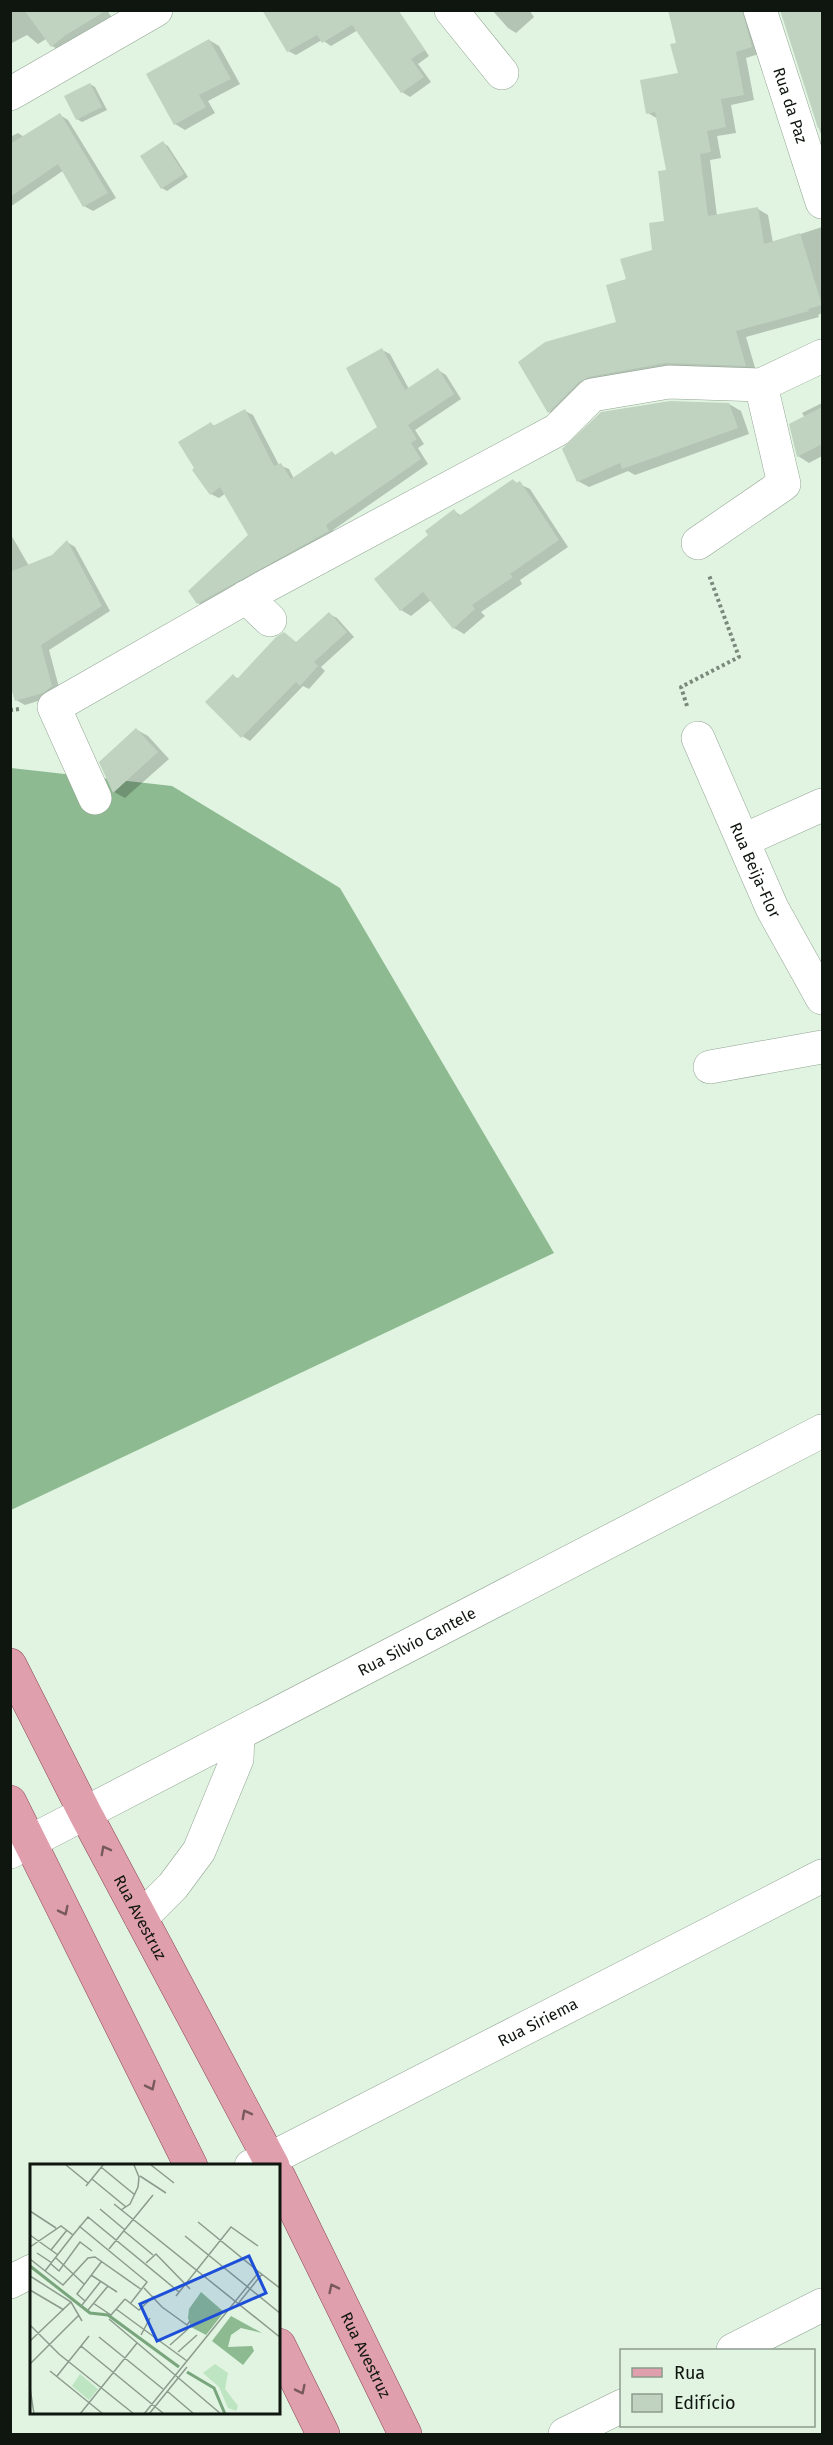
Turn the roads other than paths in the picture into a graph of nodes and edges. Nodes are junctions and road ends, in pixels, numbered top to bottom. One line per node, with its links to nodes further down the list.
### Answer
1 (156, 10): 5 (street)
2 (451, 10): 4 (street)
3 (760, 10): 6 (street, Rua da Paz)
4 (502, 73)
5 (10, 94)
6 (822, 201)
7 (822, 356): 8 (street)
8 (761, 385): 9 (street); 10 (street)
9 (698, 543)
10 (246, 597): 11 (street); 13 (street)
11 (270, 620)
12 (698, 738): 15 (street, Rua Beija-Flor)
13 (95, 798)
14 (822, 805): 15 (street)
15 (744, 840): 16 (street, Rua Beija-Flor)
16 (822, 998)
17 (822, 1047): 18 (street)
18 (710, 1067)
19 (822, 1431): 21 (street, Rua Silvio Cantele)
20 (10, 1665): 23 (main road, Rua Avestruz)
21 (238, 1734): 23 (street, Rua Silvio Cantele); 26 (street)
22 (10, 1802): 24 (main road)
23 (85, 1813): 24 (street, Rua Silvio Cantele); 26 (main road, Rua Avestruz, one-way to 23)
24 (20, 1847): 27 (main road, one-way to 27)
25 (822, 1876): 29 (street, Rua Siriema)
26 (141, 1918): 28 (main road, Rua Avestruz, one-way to 26)
27 (190, 2164)
28 (266, 2164)
29 (274, 2164)
30 (280, 2190): 38 (main road, Rua Avestruz, one-way to 30)
31 (30, 2272): 32 (street)
32 (10, 2282)
33 (822, 2305): 35 (street)
34 (280, 2347): 37 (main road, one-way to 37)
35 (735, 2349)
36 (620, 2407): 39 (street)
37 (323, 2434)
38 (405, 2434)
39 (566, 2434)

